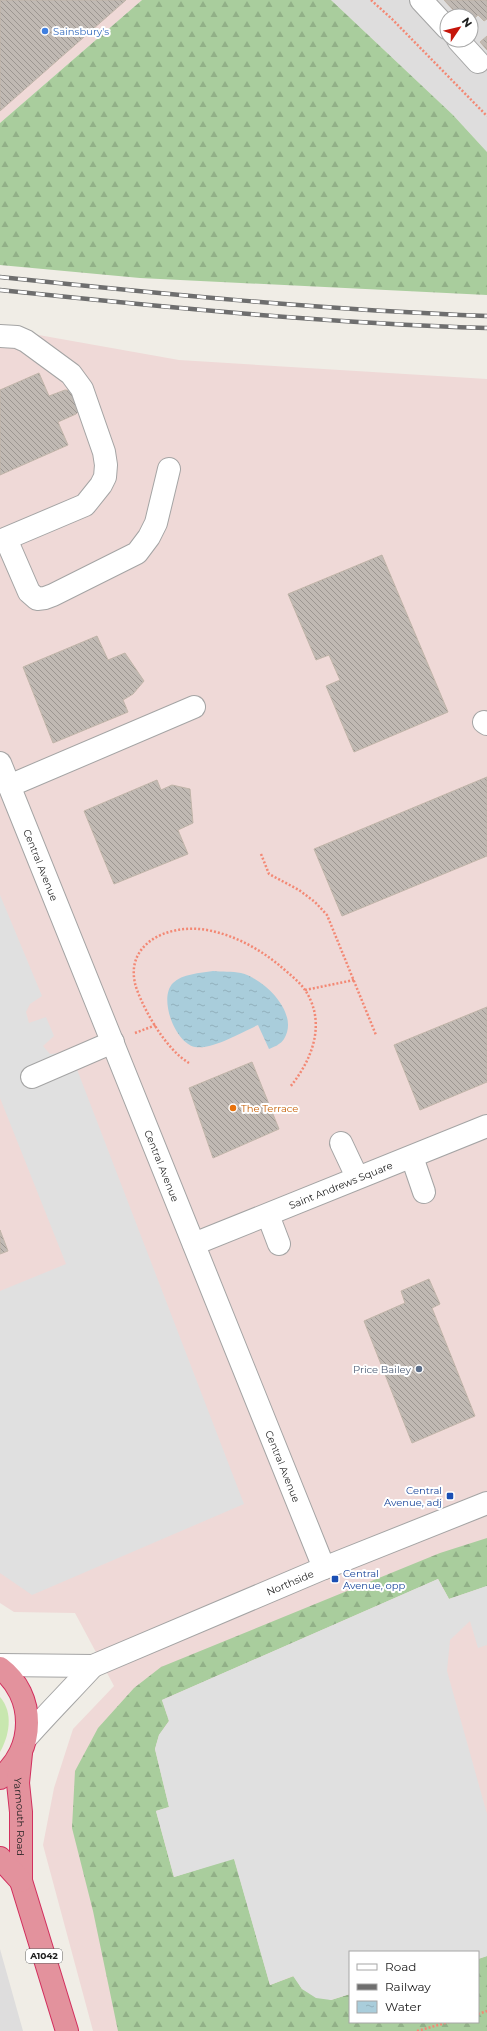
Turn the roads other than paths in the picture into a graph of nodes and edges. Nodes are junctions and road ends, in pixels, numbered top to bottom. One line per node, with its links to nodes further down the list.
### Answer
1 (421, 0): 2 (street)
2 (439, 19)
3 (465, 48): 4 (street)
4 (478, 62)
5 (0, 336): 7 (street)
6 (169, 469): 7 (street)
7 (3, 540)
8 (194, 707): 10 (street)
9 (0, 763): 10 (street, Central Avenue)
10 (9, 786): 11 (street, Central Avenue)
11 (113, 1042): 12 (street); 19 (street, Central Avenue)
12 (32, 1076)
13 (487, 1126): 15 (street, Saint Andrews Square)
14 (341, 1143): 16 (street)
15 (412, 1157): 16 (street, Saint Andrews Square); 17 (street)
16 (357, 1177): 18 (street, Saint Andrews Square)
17 (424, 1192)
18 (268, 1215): 19 (street, Saint Andrews Square); 20 (street)
19 (194, 1244): 22 (street, Central Avenue)
20 (279, 1244)
21 (487, 1502): 22 (street, Northside)
22 (324, 1568): 24 (street, Northside)
23 (0, 1665): 24 (street, Northside)
24 (93, 1666): 26 (street, Northside)
25 (0, 1668): 26 (highway, Yarmouth Road / A1042)
26 (24, 1745): 27 (highway, Yarmouth Road); 29 (highway, Yarmouth Road / A1042)
27 (0, 1778)
28 (0, 1858): 29 (highway, Yarmouth Road / A1042)
29 (21, 1881): 30 (highway, Yarmouth Road / A1042)
30 (67, 2031)

